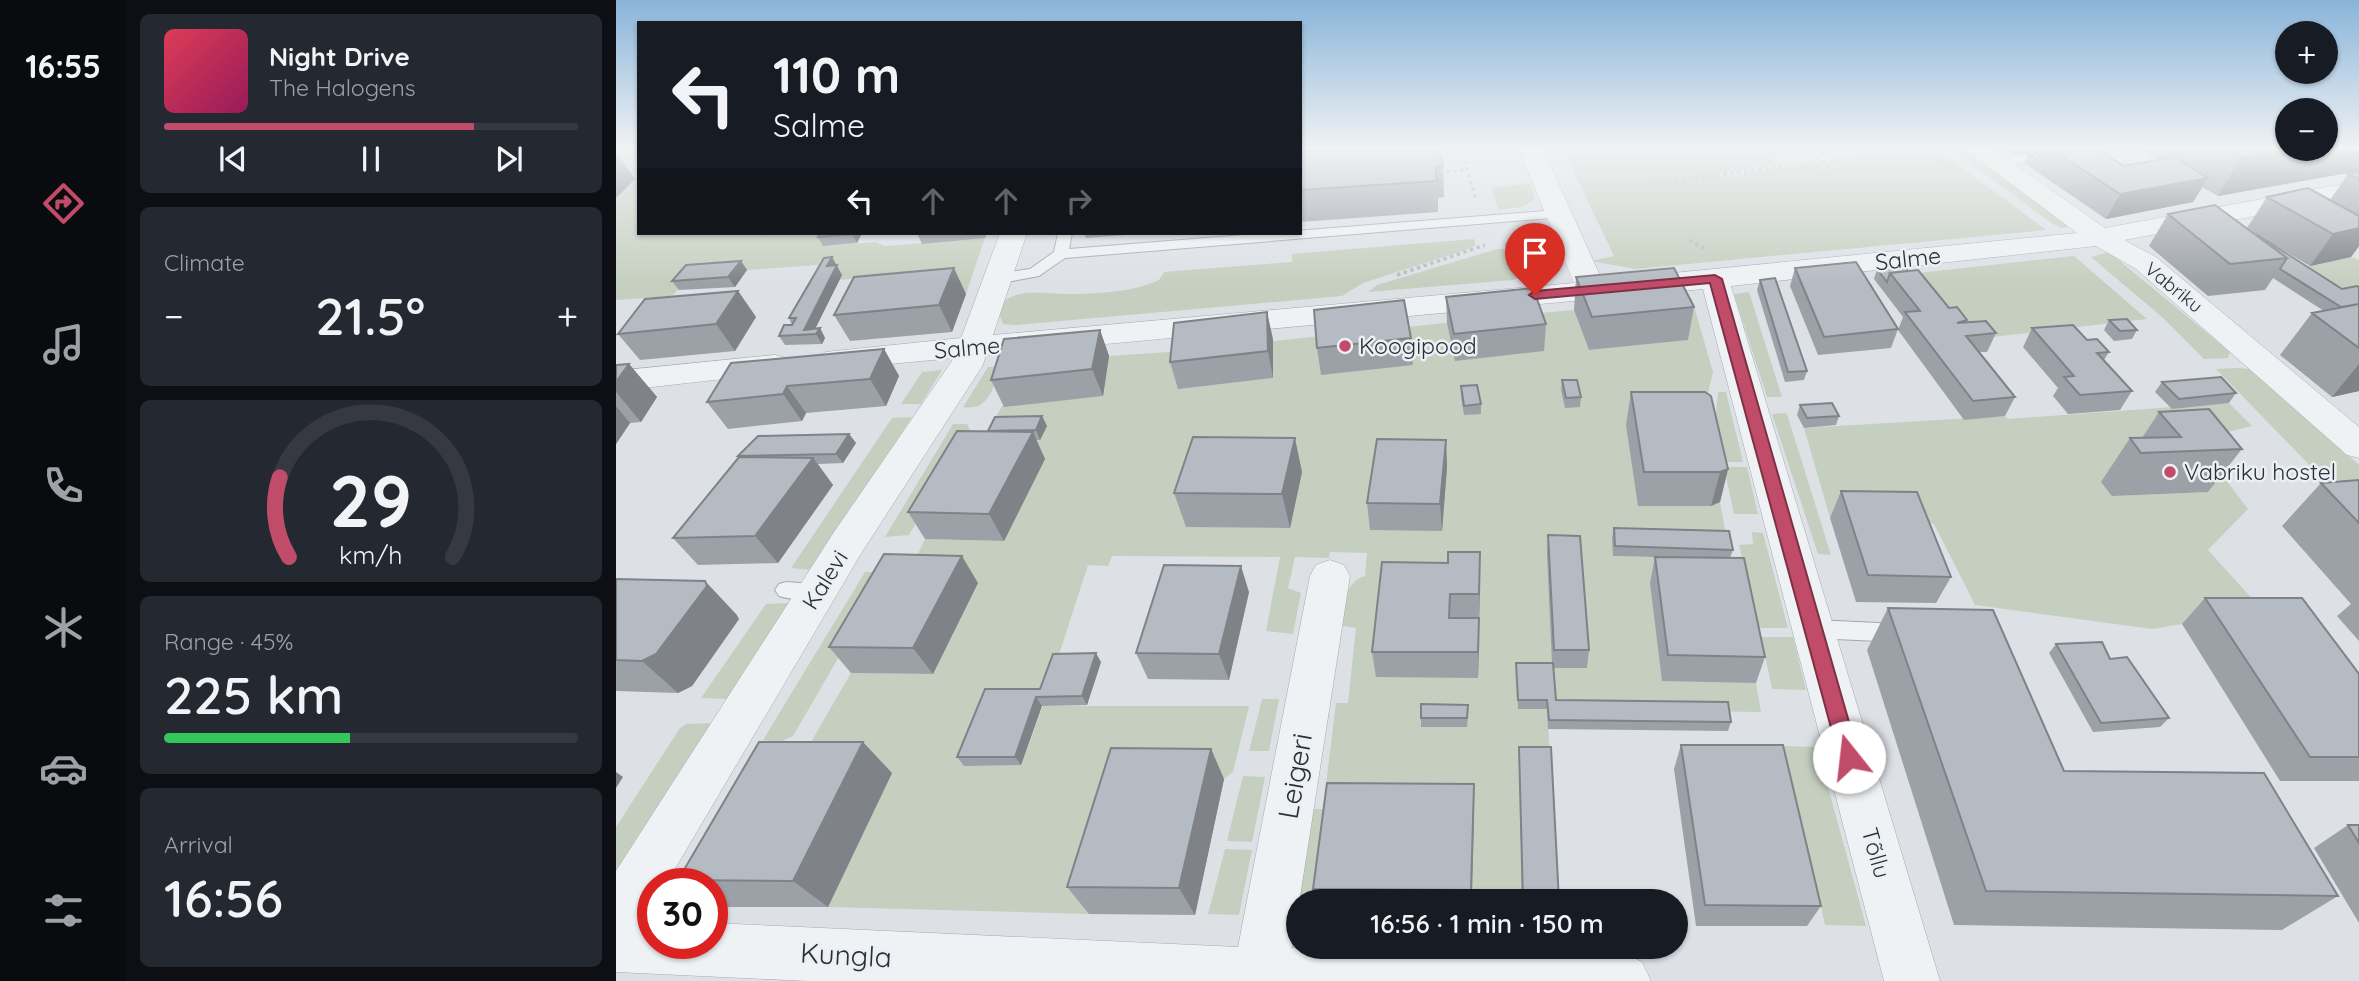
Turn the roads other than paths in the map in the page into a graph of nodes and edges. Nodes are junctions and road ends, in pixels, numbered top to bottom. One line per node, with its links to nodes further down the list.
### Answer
1 (1548, 193): 4 (street)
2 (2039, 193): 9 (street, Vabriku)
3 (2334, 193): 9 (street, Salme)
4 (1557, 214): 8 (lane); 13 (street)
5 (1012, 235): 12 (street, Kalevi)
6 (1065, 235): 10 (lane)
7 (1297, 235): 10 (lane)
8 (1302, 235)
9 (2102, 237): 11 (street, Salme); 16 (street, Vabriku)
10 (1061, 254): 12 (lane)
11 (1714, 265): 13 (street, Salme); 18 (street, Tõllu)
12 (996, 279): 14 (street, Kalevi)
13 (1592, 290): 14 (street, Salme)
14 (972, 348): 15 (street, Salme); 20 (street, Kalevi)
15 (616, 381)
16 (2359, 446)
17 (1339, 570): 22 (street, Leigeri)
18 (1814, 629): 19 (lane); 24 (street, Tõllu)
19 (1923, 633)
20 (616, 919)
21 (616, 945): 22 (street, Kungla)
22 (1260, 975): 23 (street, Kungla)
23 (1623, 981)
24 (1912, 981)

